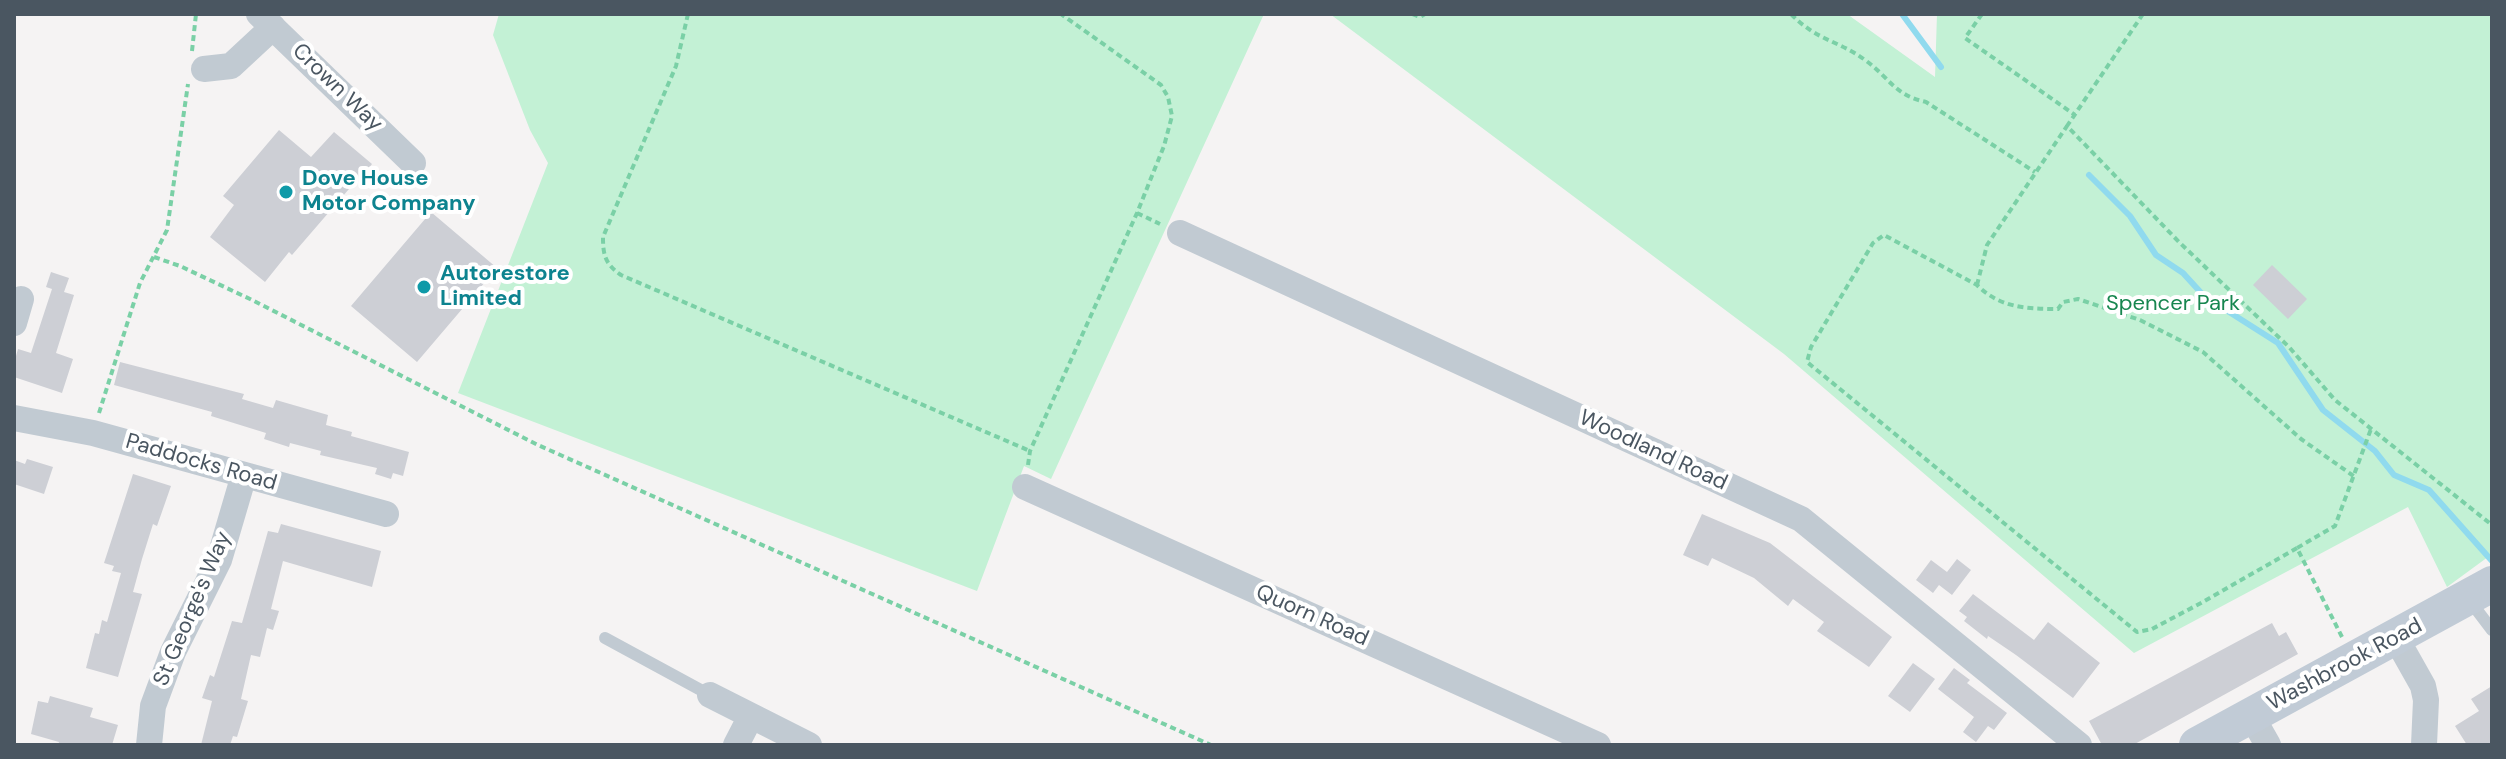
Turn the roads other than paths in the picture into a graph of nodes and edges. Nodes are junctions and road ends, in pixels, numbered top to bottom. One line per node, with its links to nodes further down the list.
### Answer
1 (266, 20): 2 (street); 3 (street, Crown Way)
2 (195, 65)
3 (413, 163)
4 (1180, 233): 20 (street, Woodland Road)
5 (14, 418): 6 (street, Paddocks Road)
6 (244, 475): 8 (street, Paddocks Road); 16 (street, St George's Way)
7 (1025, 487): 19 (street, Quorn Road)
8 (386, 514)
9 (2484, 588): 10 (lane); 12 (main road, Washbrook Road)
10 (2492, 630)
11 (605, 638): 13 (lane)
12 (2396, 638): 15 (main road, Washbrook Road); 22 (street)
13 (710, 695): 14 (street)
14 (751, 716): 17 (street); 18 (street)
15 (2259, 730): 21 (main road, Washbrook Road)
16 (149, 745)
17 (736, 745)
18 (809, 745)
19 (1598, 745)
20 (2079, 745)
21 (2197, 745)
22 (2424, 745)

